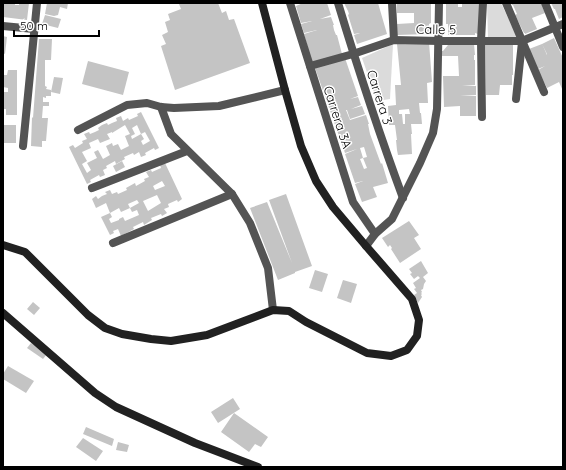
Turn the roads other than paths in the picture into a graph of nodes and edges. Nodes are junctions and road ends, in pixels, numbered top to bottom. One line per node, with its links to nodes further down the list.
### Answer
1 (37, 3): 12 (street)
2 (262, 3): 20 (main road)
3 (290, 3): 19 (street, Carrera 3A)
4 (338, 3): 18 (street, Carrera 3)
5 (392, 3): 13 (street)
6 (440, 3): 15 (street)
7 (483, 3): 14 (street)
8 (506, 3): 16 (street)
9 (545, 3): 11 (street)
10 (3, 26): 12 (street)
11 (559, 26): 16 (street, Calle 5); 17 (street)
12 (34, 29): 26 (street)
13 (394, 40): 15 (street, Calle 5); 18 (street, Calle 5)
14 (481, 40): 15 (street, Calle 5); 16 (street, Calle 5); 24 (street)
15 (439, 41): 30 (street)
16 (522, 41): 21 (street); 22 (street)
17 (563, 47)
18 (353, 54): 19 (street, Calle 5); 30 (street, Carrera 3)
19 (310, 66): 31 (street, Carrera 3A)
20 (285, 90): 23 (street); 34 (main road)
21 (544, 92)
22 (516, 99)
23 (161, 107): 25 (street); 27 (street)
24 (482, 117)
25 (78, 130)
26 (23, 146)
27 (187, 151): 28 (street); 29 (street)
28 (92, 188)
29 (232, 194): 32 (street); 35 (street)
30 (403, 198): 31 (street)
31 (375, 234): 34 (street)
32 (113, 243)
33 (3, 245): 35 (main road)
34 (366, 246): 35 (main road)
35 (273, 310)
36 (3, 313): 37 (main road)
37 (258, 467)

